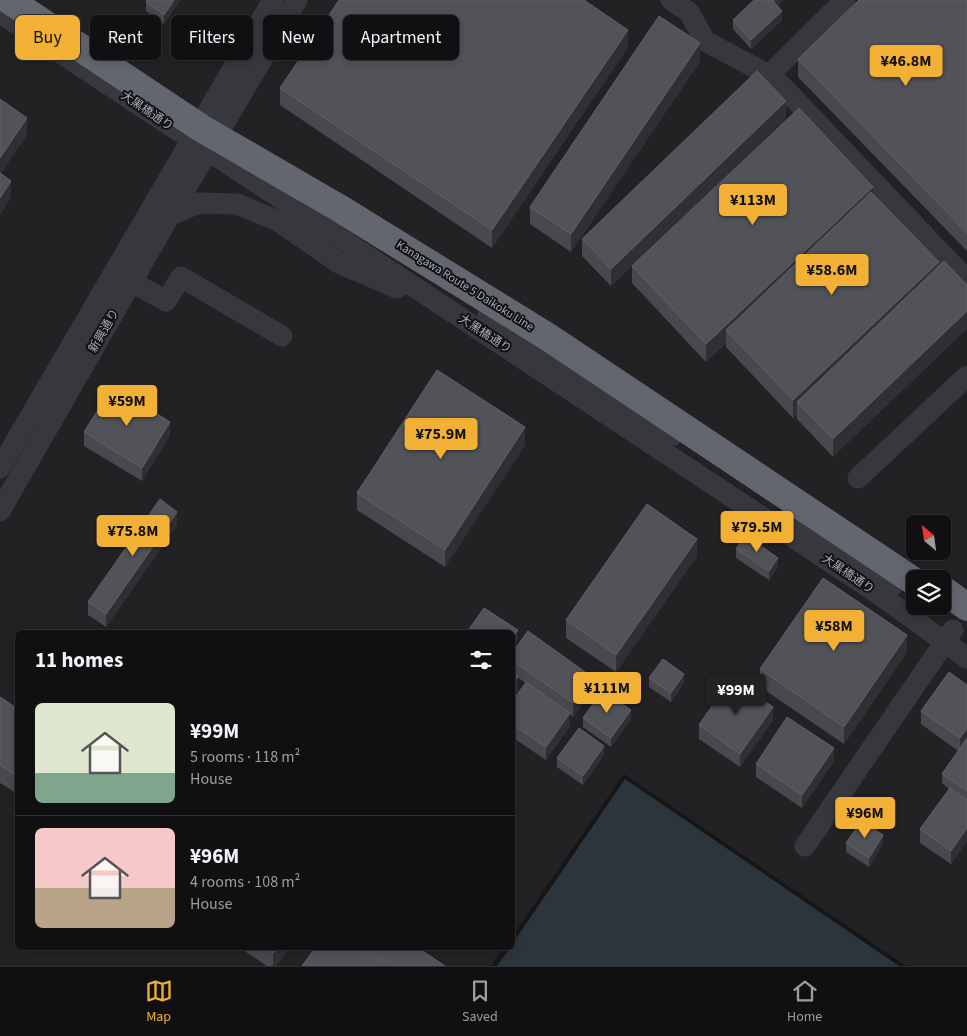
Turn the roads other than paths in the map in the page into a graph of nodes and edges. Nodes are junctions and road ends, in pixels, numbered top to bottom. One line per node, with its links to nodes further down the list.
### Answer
1 (9, 0): 11 (highway, Kanagawa Route 5 Daikoku Line, bridge)
2 (29, 0): 11 (street, 大黒橋通り)
3 (33, 0): 21 (highway, Kanagawa Route 5 Daikoku Line)
4 (273, 0): 11 (street)
5 (297, 0): 11 (street)
6 (671, 0): 10 (street)
7 (845, 0): 10 (street)
8 (0, 9): 11 (highway, bridge)
9 (0, 13): 11 (street, 大黒橋通り)
10 (769, 75): 13 (street)
11 (205, 134): 12 (street, 新興通り); 15 (street, 大黒橋通り); 18 (street, 新興通り); 22 (highway, Kanagawa Route 5 Daikoku Line, bridge); 23 (street, 大黒橋通り)
12 (170, 215): 14 (street, 新興通り); 15 (street)
13 (967, 280)
14 (132, 282): 16 (street); 20 (street, 新興通り)
15 (452, 312): 27 (street, 大黒橋通り)
16 (282, 336)
17 (967, 376): 19 (street)
18 (0, 468)
19 (858, 478)
20 (0, 511)
21 (913, 570)
22 (906, 576)
23 (906, 596)
24 (951, 608): 27 (highway)
25 (951, 614): 27 (highway)
26 (936, 615): 27 (street, 大黒橋通り)
27 (960, 628): 28 (street, 大黒橋通り); 29 (street)
28 (967, 658)
29 (805, 846)

